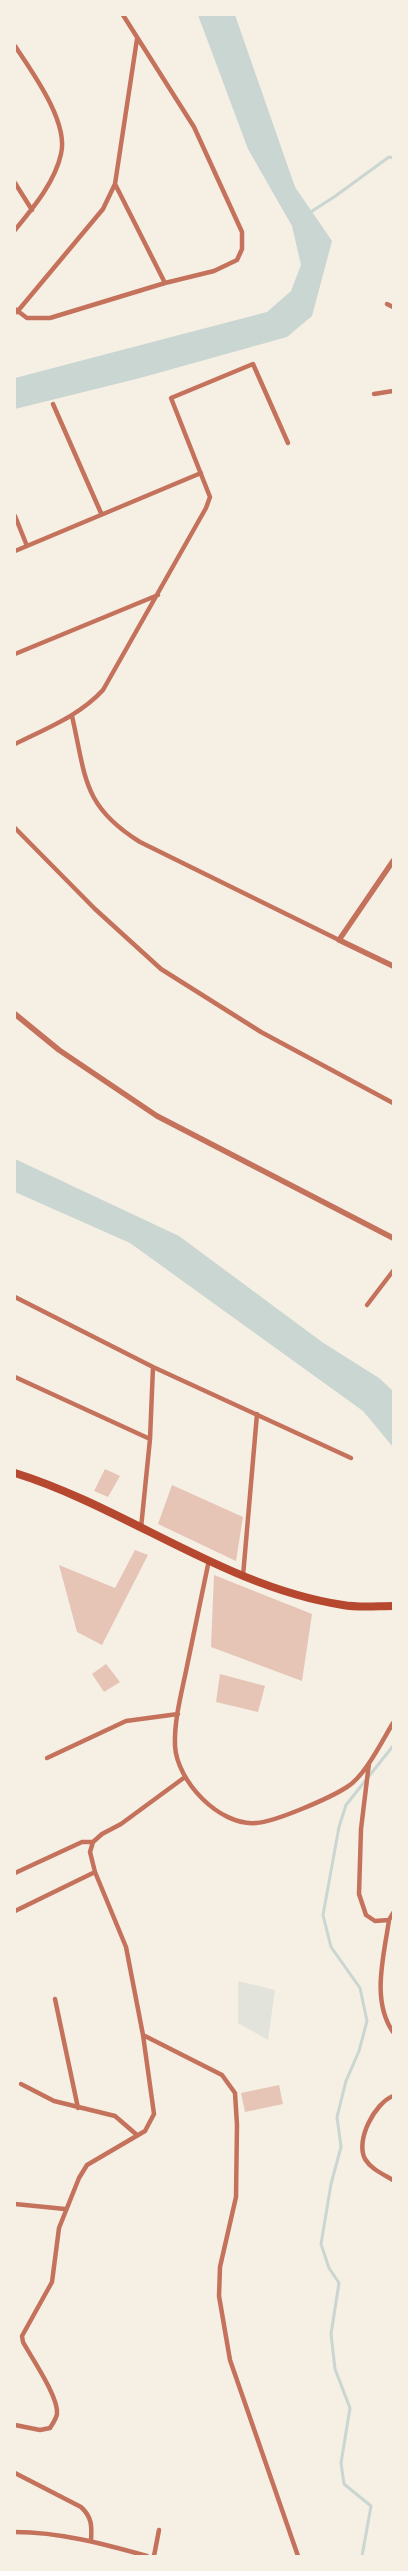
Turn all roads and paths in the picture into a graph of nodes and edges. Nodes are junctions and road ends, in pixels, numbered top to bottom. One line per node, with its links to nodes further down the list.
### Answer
1 (123, 15): 2 (street)
2 (138, 38): 5 (street); 8 (street)
3 (15, 46): 6 (street)
4 (15, 183): 6 (street)
5 (115, 184): 8 (street); 11 (street)
6 (32, 210): 7 (street)
7 (15, 230)
8 (165, 283): 11 (street)
9 (387, 304): 10 (street)
10 (393, 307)
11 (16, 311)
12 (393, 392): 13 (street)
13 (374, 394)
14 (53, 404): 17 (street)
15 (288, 443): 16 (street)
16 (201, 473): 17 (street); 21 (street)
17 (101, 513): 19 (street)
18 (15, 516): 19 (street)
19 (28, 546): 20 (street)
20 (15, 551)
21 (158, 595): 22 (street); 23 (street)
22 (15, 654)
23 (72, 716): 24 (street); 27 (street)
24 (15, 744)
25 (15, 828): 30 (street)
26 (393, 861): 27 (street)
27 (339, 940): 28 (street)
28 (393, 966)
29 (15, 1014): 31 (street)
30 (393, 1103)
31 (393, 1238)
32 (393, 1271): 34 (street)
33 (15, 1297): 35 (street)
34 (367, 1305)
35 (153, 1367): 37 (street); 38 (street)
36 (15, 1377): 38 (street)
37 (257, 1414): 39 (street); 43 (street)
38 (150, 1438): 41 (street)
39 (351, 1458)
40 (15, 1473): 41 (highway)
41 (141, 1528): 42 (highway)
42 (209, 1560): 43 (highway); 45 (street)
43 (242, 1576): 44 (highway)
44 (393, 1606)
45 (178, 1714): 47 (street); 49 (street)
46 (393, 1723): 48 (street)
47 (47, 1758)
48 (369, 1761): 49 (street); 55 (street)
49 (185, 1777): 50 (street)
50 (93, 1842): 51 (street); 52 (street)
51 (95, 1872): 53 (street); 58 (street)
52 (15, 1873)
53 (15, 1912)
54 (393, 1913): 55 (street)
55 (389, 1920): 57 (street)
56 (55, 1999): 61 (street)
57 (393, 2032)
58 (143, 2035): 62 (street); 73 (street)
59 (20, 2084): 61 (street)
60 (393, 2096): 63 (street)
61 (78, 2108): 62 (street)
62 (137, 2135): 65 (street)
63 (393, 2180)
64 (15, 2204): 65 (street)
65 (65, 2209): 66 (street)
66 (15, 2425)
67 (15, 2472): 70 (street)
68 (159, 2530): 72 (street)
69 (15, 2532): 70 (street)
70 (92, 2541): 71 (street)
71 (148, 2556)
72 (154, 2556)
73 (298, 2556)

